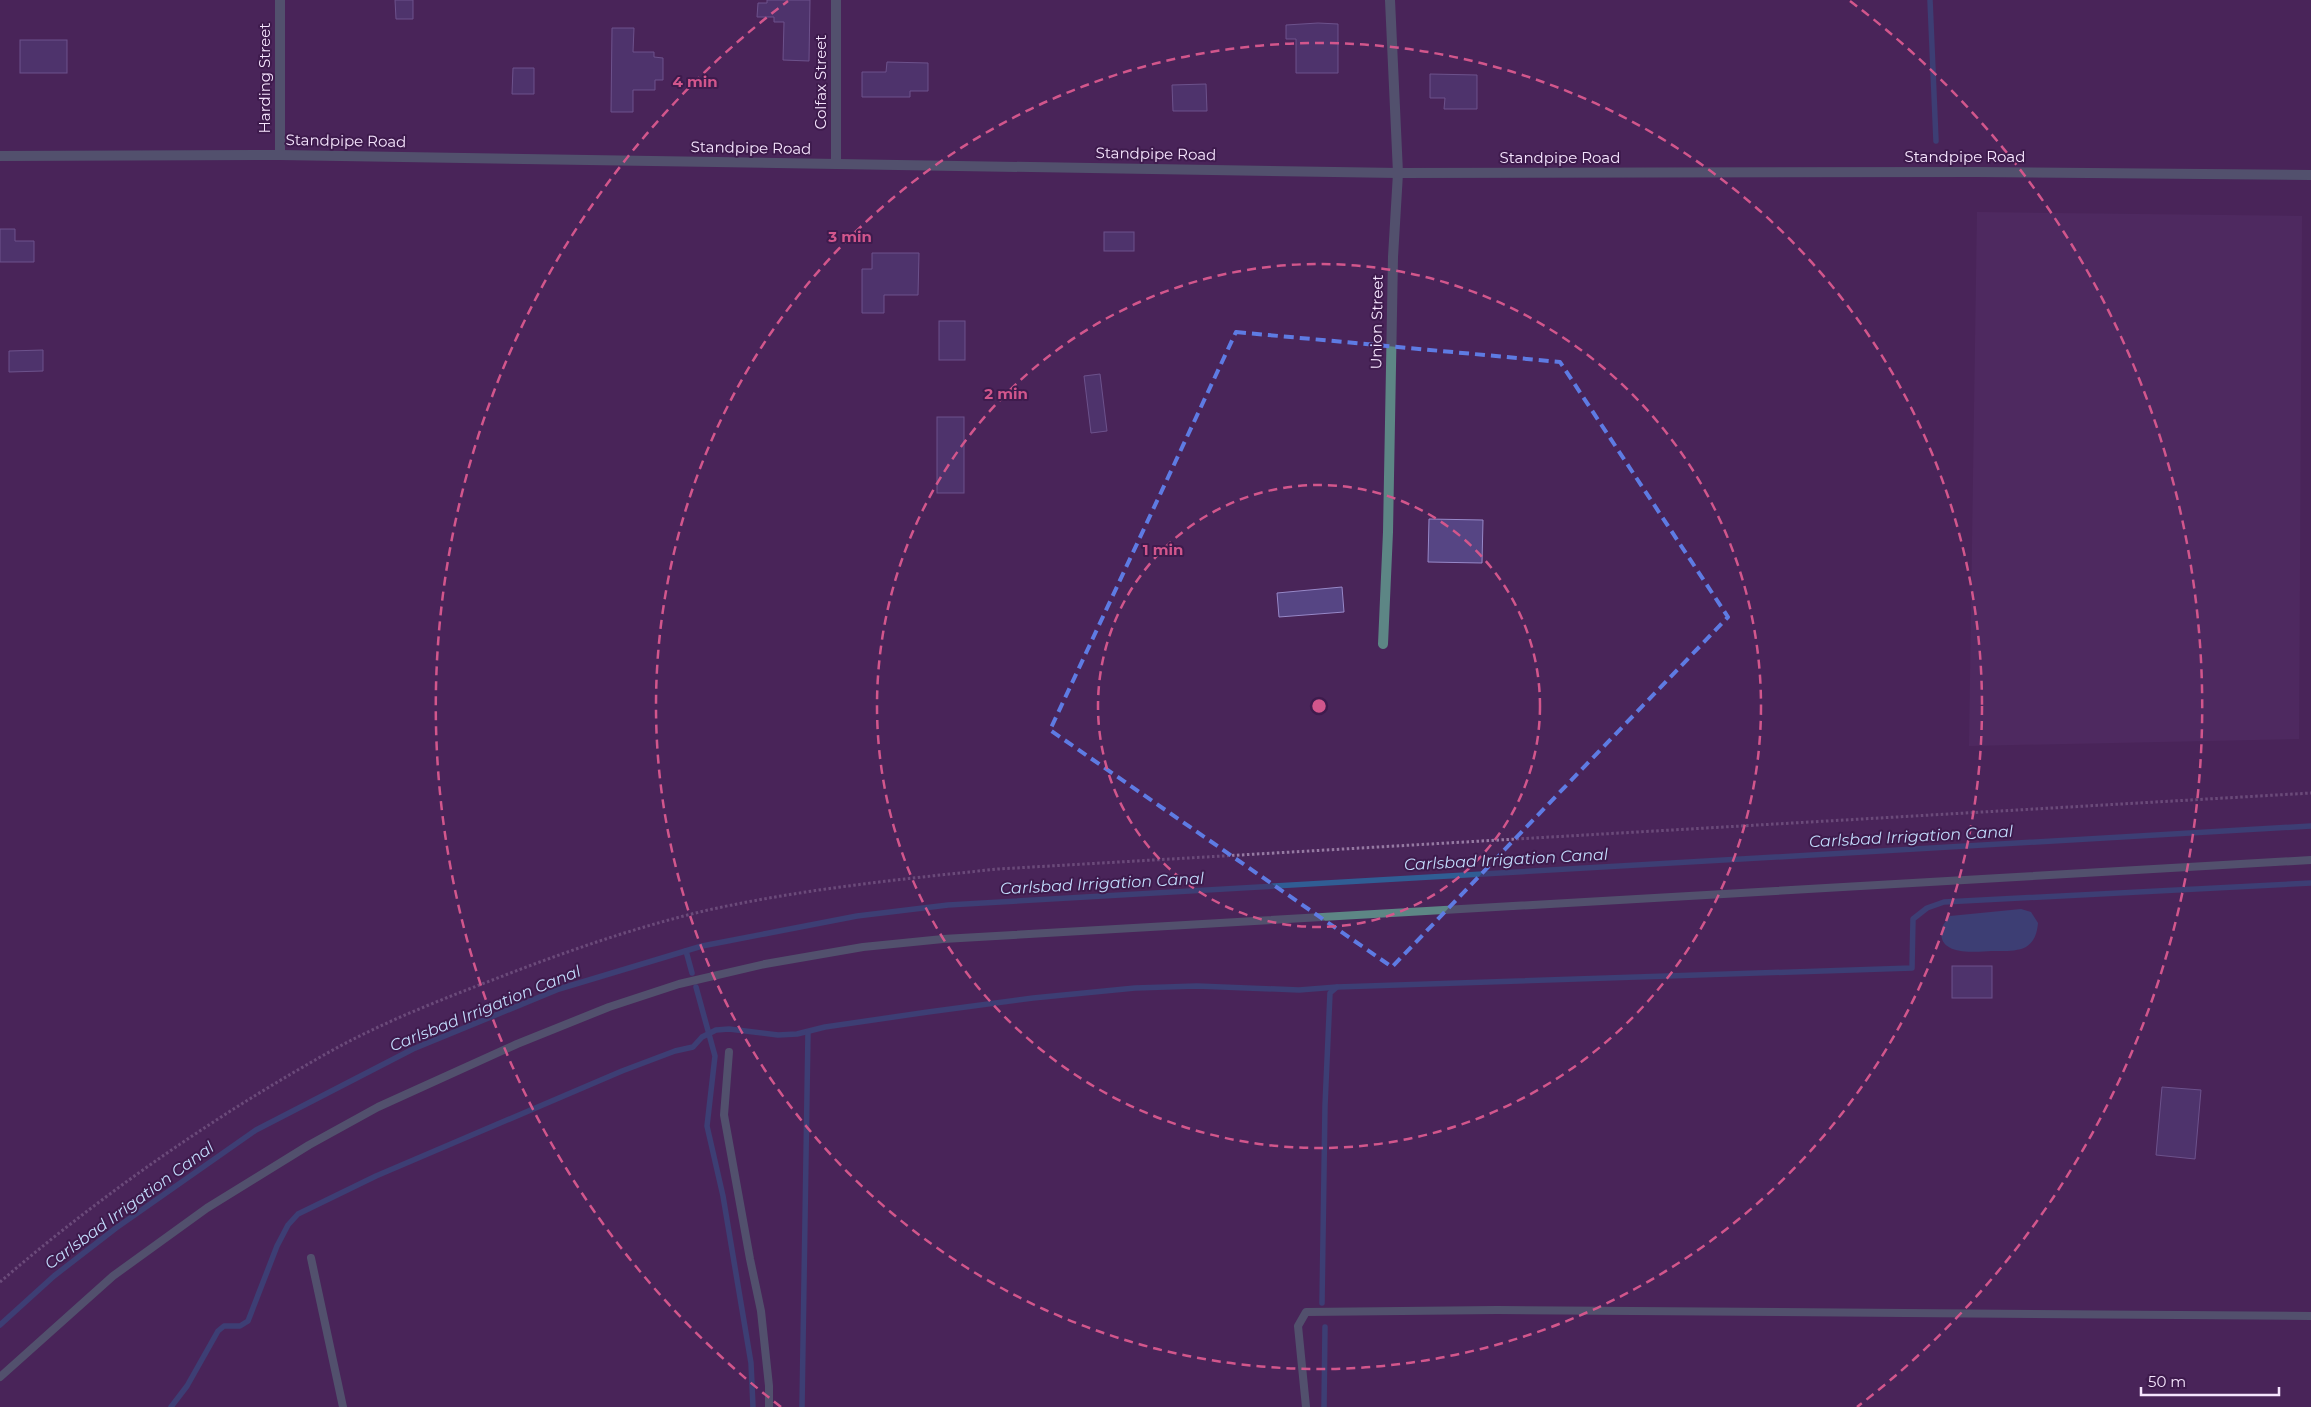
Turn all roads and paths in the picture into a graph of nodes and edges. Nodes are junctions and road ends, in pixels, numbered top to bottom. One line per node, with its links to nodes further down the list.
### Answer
1 (280, 0): 4 (street, Harding Street)
2 (836, 0): 6 (street, Colfax Street)
3 (1390, 0): 7 (street, Union Street)
4 (280, 155): 5 (street, Standpipe Road); 6 (street, Standpipe Road)
5 (0, 156)
6 (836, 164): 7 (street, Standpipe Road)
7 (1398, 173): 8 (street, Standpipe Road); 9 (street, Union Street)
8 (2311, 176)
9 (1383, 644)
10 (2311, 860): 14 (lane)
11 (729, 1052): 16 (lane)
12 (311, 1258): 15 (lane)
13 (2311, 1316): 17 (lane)
14 (0, 1377)
15 (343, 1407)
16 (769, 1407)
17 (1306, 1407)

